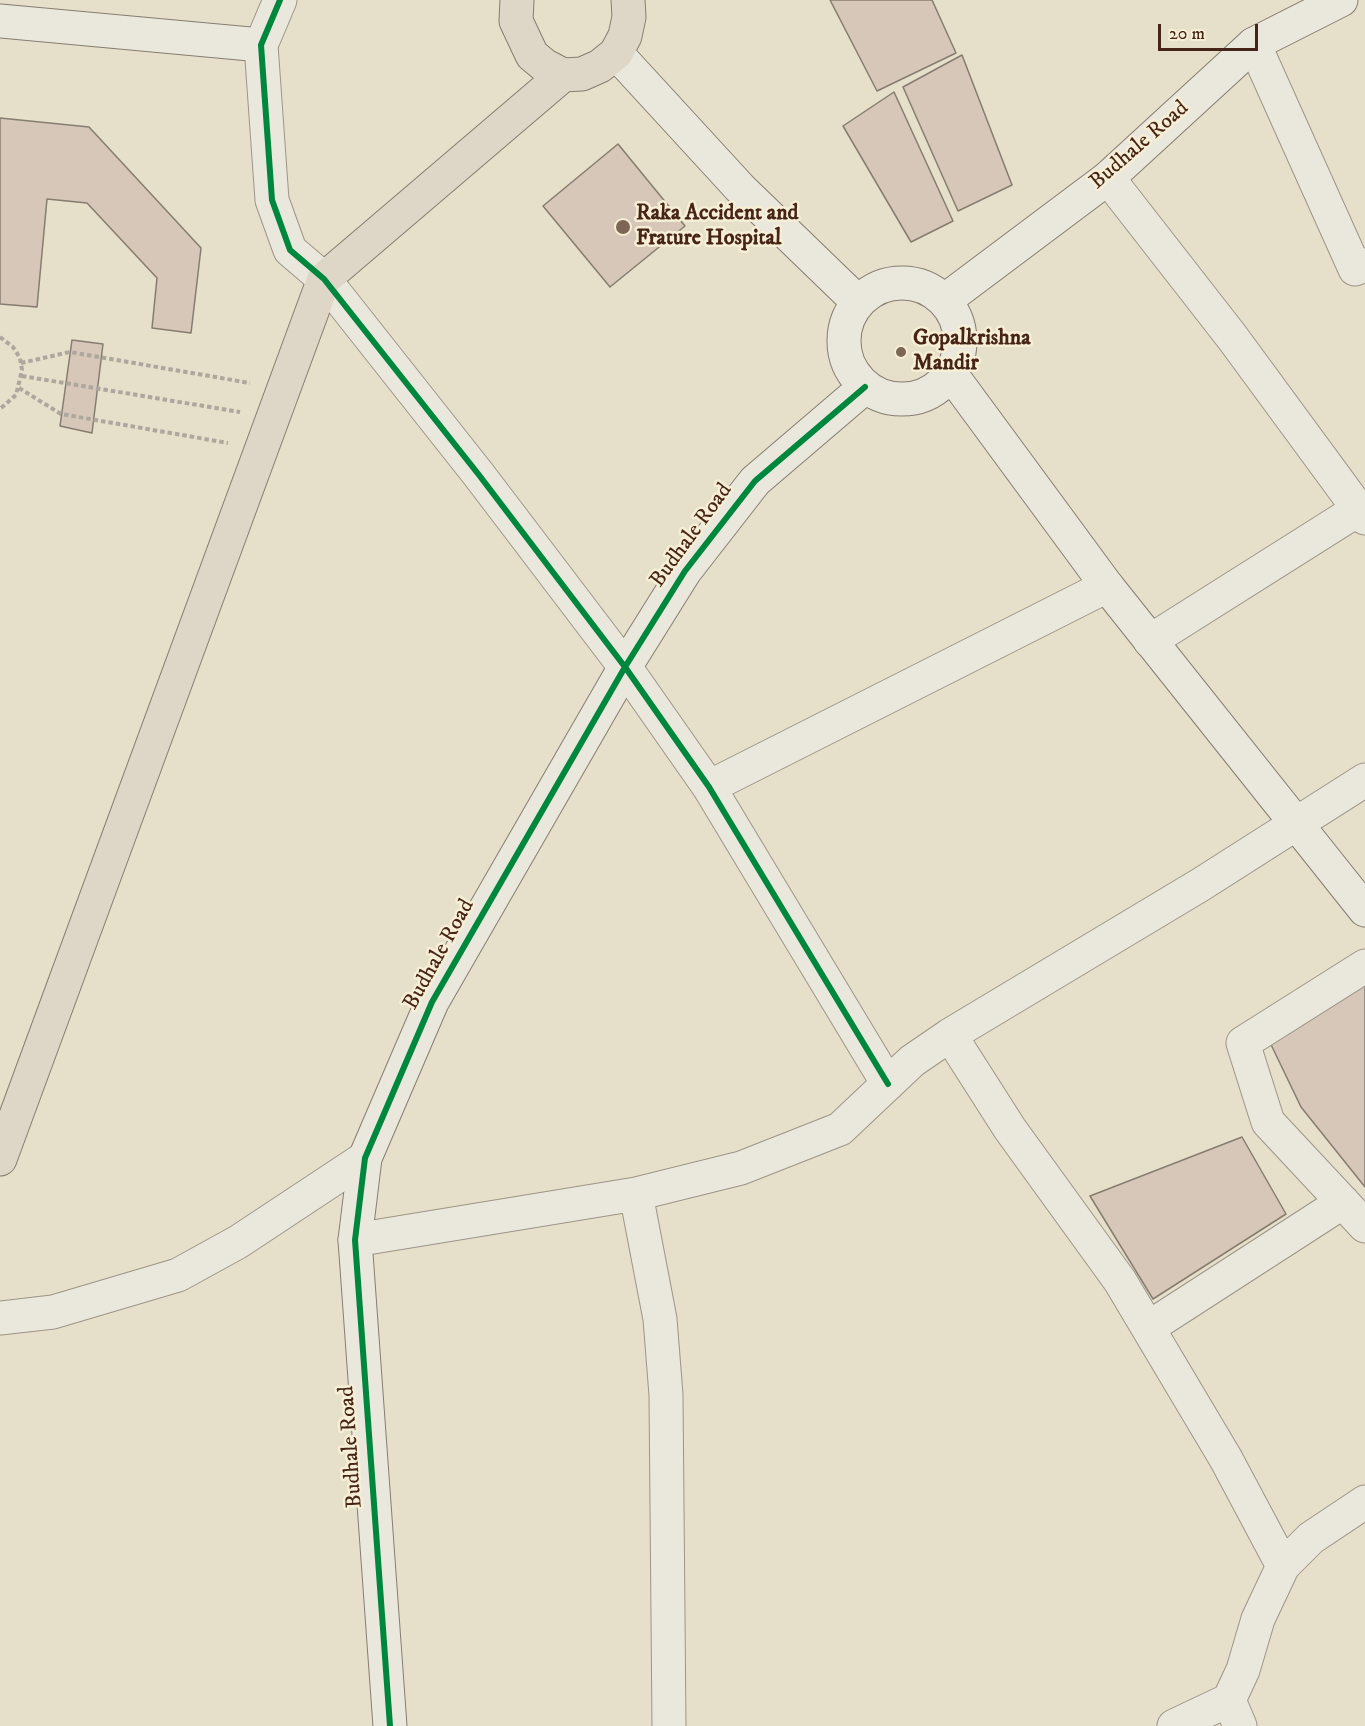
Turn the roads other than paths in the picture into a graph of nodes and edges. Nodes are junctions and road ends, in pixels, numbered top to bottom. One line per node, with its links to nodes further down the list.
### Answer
1 (280, 0): 7 (street)
2 (517, 0): 9 (highway)
3 (628, 0): 8 (highway)
4 (1341, 0): 6 (street, Budhale Road)
5 (0, 21): 7 (street)
6 (1254, 44): 10 (street, Budhale Road); 11 (street)
7 (261, 45): 12 (street)
8 (615, 53): 9 (highway); 14 (street)
9 (562, 75): 12 (highway)
10 (1108, 178): 13 (street, Budhale Road); 17 (street)
11 (1365, 265)
12 (324, 279): 20 (street); 29 (highway)
13 (944, 301): 14 (street); 15 (street)
14 (858, 302): 16 (street)
15 (951, 374): 16 (street); 18 (street)
16 (865, 387): 20 (street, Budhale Road)
17 (1362, 514): 19 (street)
18 (1107, 586): 19 (street); 22 (street)
19 (1150, 640): 23 (street)
20 (625, 667): 22 (street); 28 (street, Budhale Road)
21 (1365, 780): 23 (street)
22 (709, 787): 27 (street)
23 (1296, 824): 24 (street); 26 (street)
24 (1365, 910)
25 (1365, 966): 31 (street)
26 (950, 1035): 27 (street); 35 (street)
27 (888, 1084): 30 (street)
28 (365, 1158): 33 (street, Budhale Road); 34 (street)
29 (0, 1159)
30 (636, 1194): 33 (street); 40 (street)
31 (1343, 1202): 32 (street); 35 (street)
32 (1365, 1226)
33 (355, 1240): 39 (street, Budhale Road)
34 (0, 1318)
35 (1148, 1328): 37 (street)
36 (1365, 1502): 37 (street)
37 (1283, 1566): 38 (street)
38 (1235, 1713): 41 (street)
39 (390, 1726)
40 (669, 1726)
41 (1174, 1726)

